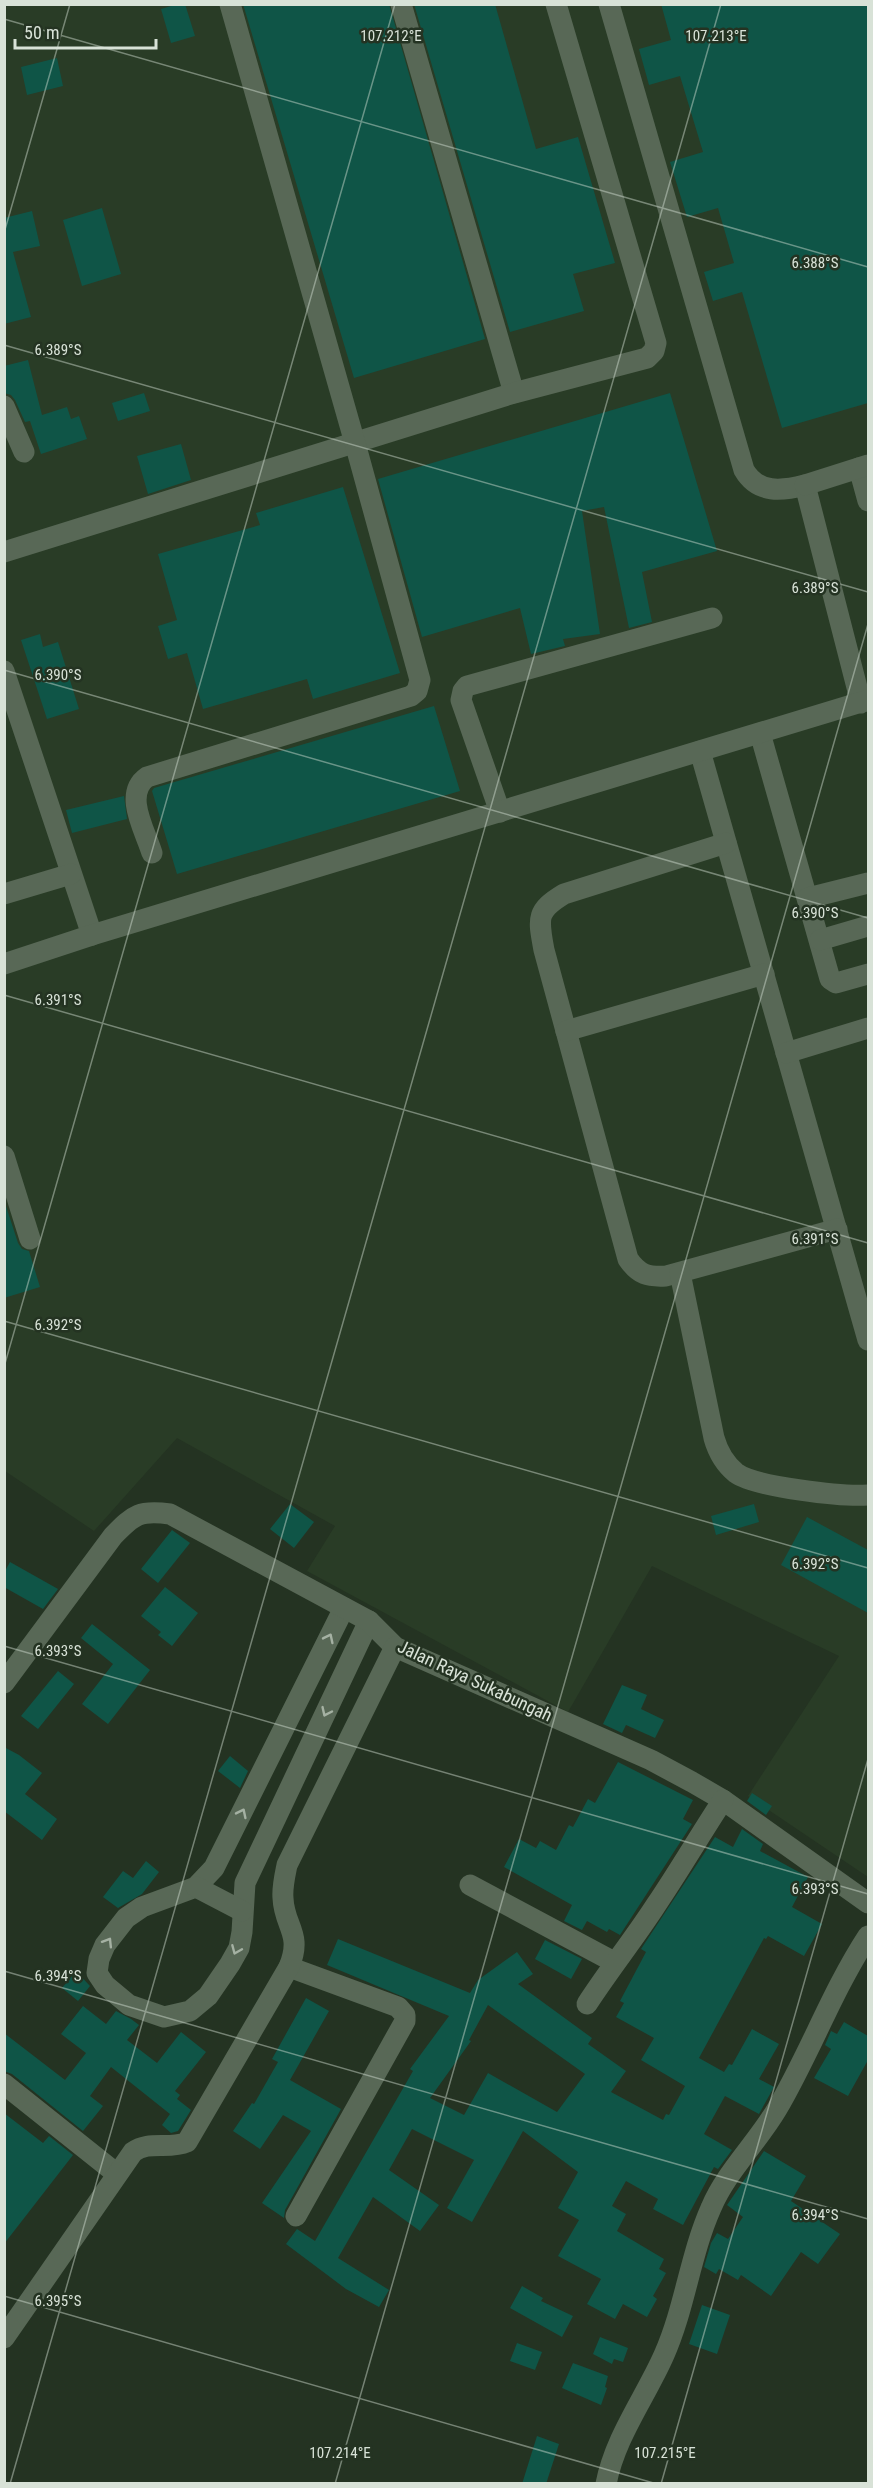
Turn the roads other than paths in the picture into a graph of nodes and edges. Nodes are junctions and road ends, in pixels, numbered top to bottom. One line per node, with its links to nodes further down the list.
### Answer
1 (230, 4): 7 (street)
2 (401, 4): 5 (street)
3 (556, 4): 5 (street)
4 (609, 4): 10 (street)
5 (514, 393): 7 (street)
6 (4, 406): 8 (street)
7 (356, 443): 12 (street); 21 (street)
8 (24, 452)
9 (864, 466): 10 (street); 11 (street)
10 (806, 485): 15 (street)
11 (868, 501)
12 (4, 552)
13 (712, 618): 19 (street)
14 (4, 671): 16 (street)
15 (865, 702): 17 (street)
16 (9, 705): 22 (street)
17 (760, 733): 18 (street); 25 (street)
18 (700, 751): 19 (street); 20 (street)
19 (500, 812): 27 (street)
20 (726, 843): 30 (street); 33 (street)
21 (152, 854)
22 (71, 874): 24 (street); 27 (street)
23 (868, 883): 25 (street)
24 (4, 894)
25 (808, 898): 28 (street)
26 (868, 926): 28 (street)
27 (92, 934): 29 (street)
28 (819, 940): 31 (street)
29 (4, 964)
30 (764, 974): 33 (street); 34 (street)
31 (868, 974)
32 (868, 1028): 34 (street)
33 (566, 1031): 38 (street)
34 (786, 1053): 36 (street)
35 (4, 1156): 37 (street)
36 (837, 1229): 38 (street); 39 (street)
37 (30, 1239)
38 (680, 1273): 40 (street)
39 (868, 1340)
40 (868, 1495)
41 (344, 1608): 42 (street, Jalan Raya Sukabungah); 44 (street, Jalan Raya Sukabungah); 47 (street, one-way to 41)
42 (369, 1621): 43 (street, Jalan Raya Sukabungah); 49 (street, one-way to 49)
43 (395, 1647): 45 (street, Jalan Raya Sukabungah); 52 (street)
44 (4, 1683)
45 (723, 1800): 48 (street, Jalan Raya Sukabungah); 51 (street)
46 (470, 1885): 51 (street)
47 (196, 1887): 49 (street); 49 (street, one-way to 47)
48 (868, 1903)
49 (242, 1911)
50 (868, 1936): 58 (street)
51 (614, 1962): 53 (street)
52 (289, 1966): 55 (street); 56 (street)
53 (587, 2004)
54 (4, 2084): 55 (street)
55 (117, 2174): 57 (street)
56 (296, 2216)
57 (4, 2338)
58 (606, 2484)

